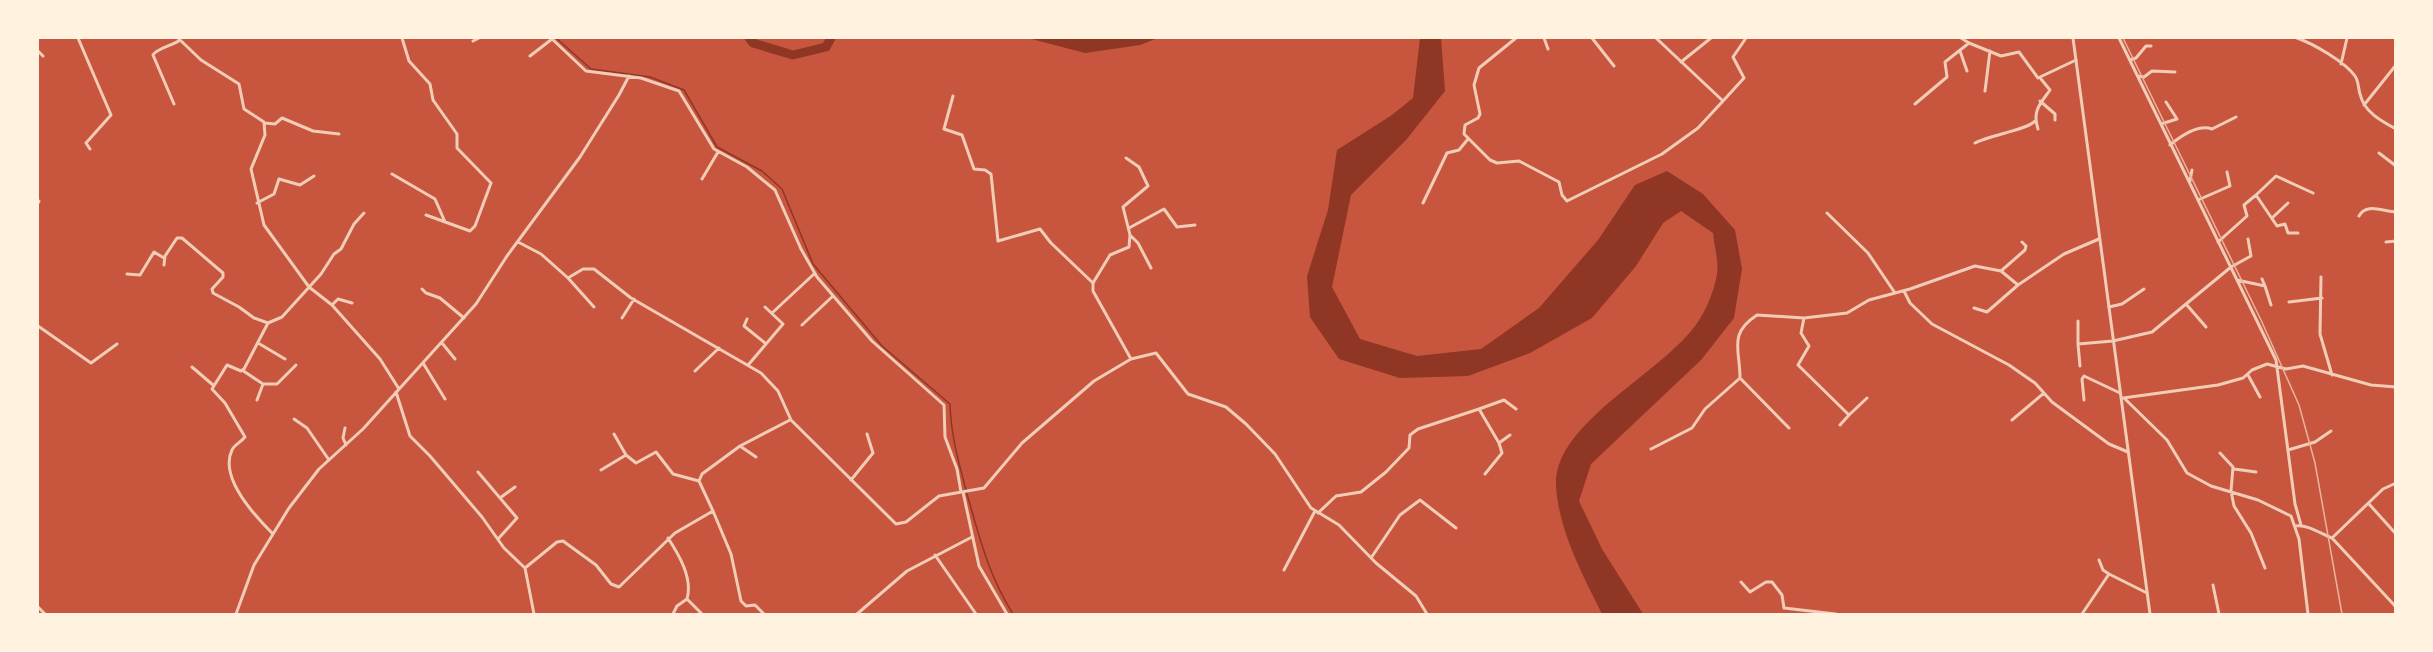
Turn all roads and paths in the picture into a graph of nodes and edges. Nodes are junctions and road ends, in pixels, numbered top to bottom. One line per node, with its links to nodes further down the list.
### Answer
1 (78, 38): 57 (street)
2 (402, 38): 80 (street)
3 (479, 38): 18 (street)
4 (552, 38): 26 (street); 35 (street)
5 (1516, 38): 54 (street)
6 (1544, 38): 21 (street)
7 (1592, 38): 32 (street)
8 (1659, 38): 29 (street)
9 (1711, 38): 29 (street)
10 (1746, 38): 40 (street)
11 (1961, 38): 19 (street)
12 (1972, 38): 19 (street)
13 (2073, 38): 27 (street)
14 (2119, 38): 28 (street)
15 (2297, 38): 30 (street)
16 (2347, 38): 30 (street)
17 (179, 39): 43 (street); 49 (street)
18 (473, 41)
19 (1970, 43): 23 (street); 24 (street)
20 (2151, 46): 28 (street)
21 (1548, 49)
22 (38, 51): 25 (street)
23 (1960, 51): 33 (street); 44 (street)
24 (1990, 51): 37 (street); 38 (street)
25 (43, 56)
26 (531, 56)
27 (2076, 60): 37 (street); 85 (street)
28 (2130, 60): 36 (street)
29 (1681, 62): 40 (street)
30 (2341, 64): 45 (street)
31 (2396, 65): 45 (street)
32 (1614, 66)
33 (1967, 71)
34 (2175, 72): 36 (street)
35 (628, 76): 58 (street); 88 (street)
36 (2138, 76): 50 (street)
37 (2042, 79): 41 (street)
38 (1985, 91)
39 (953, 96): 103 (street)
40 (1723, 101): 54 (street)
41 (2040, 101): 47 (street); 48 (street)
42 (2166, 102): 50 (street)
43 (174, 104)
44 (1915, 104)
45 (2364, 105): 52 (street)
46 (2236, 117): 56 (street)
47 (2055, 120)
48 (2035, 121): 51 (street); 55 (street)
49 (265, 123): 53 (street); 71 (street)
50 (2161, 124): 56 (street)
51 (2038, 129)
52 (2396, 129)
53 (339, 134)
54 (1468, 139): 72 (street)
55 (1974, 143)
56 (2170, 145): 67 (street)
57 (90, 149)
58 (718, 152): 66 (street); 97 (street)
59 (2379, 153): 61 (street)
60 (1126, 158): 82 (street)
61 (2396, 166)
62 (2193, 170): 67 (street)
63 (2227, 172): 70 (street)
64 (392, 174): 80 (street)
65 (314, 176): 71 (street)
66 (702, 179)
67 (2190, 183): 70 (street)
68 (2313, 193): 69 (street)
69 (2256, 195): 79 (street); 90 (street)
70 (2198, 200): 90 (street)
71 (257, 203): 106 (street)
72 (1423, 203)
73 (2288, 203): 79 (street)
74 (2396, 212): 78 (street)
75 (364, 213): 106 (street)
76 (1827, 213): 110 (street)
77 (426, 215): 80 (street)
78 (2359, 216)
79 (2272, 218): 83 (street)
80 (446, 223)
81 (1195, 225): 82 (street)
82 (1129, 228): 84 (street)
83 (2298, 233)
84 (1130, 235): 95 (street); 103 (street)
85 (2099, 239): 104 (street); 122 (street)
86 (2248, 239): 94 (street)
87 (2396, 241): 91 (street)
88 (518, 242): 100 (street); 124 (street)
89 (2022, 242): 96 (street)
90 (2218, 242): 94 (street)
91 (2386, 242)
92 (164, 258): 93 (street); 98 (street); 129 (street)
93 (164, 265)
94 (2231, 267): 102 (street); 116 (street)
95 (1151, 268)
96 (2001, 271): 104 (street); 109 (street)
97 (814, 273): 111 (street); 123 (street)
98 (127, 274)
99 (2321, 277): 112 (street)
100 (568, 278): 113 (street); 120 (street)
101 (2262, 279): 105 (street)
102 (2237, 280): 105 (street); 146 (street)
103 (1093, 283): 142 (street)
104 (2018, 285): 121 (street)
105 (2265, 286): 119 (street)
106 (309, 287): 117 (street); 129 (street)
107 (422, 289): 124 (street)
108 (2144, 289): 122 (street)
109 (1904, 291): 110 (street); 158 (street)
110 (1895, 293): 126 (street)
111 (833, 296): 130 (street); 198 (street)
112 (2322, 298): 114 (street); 152 (street)
113 (634, 299): 125 (street); 139 (street)
114 (2289, 302)
115 (352, 303): 117 (street)
116 (2186, 304): 132 (street); 133 (street)
117 (332, 305): 157 (street)
118 (765, 306): 123 (street)
119 (2271, 306)
120 (594, 307)
121 (1974, 308)
122 (2109, 308): 133 (street)
123 (772, 313): 136 (street)
124 (465, 318): 135 (street)
125 (622, 318)
126 (1804, 318): 153 (street); 167 (street)
127 (747, 319): 136 (street)
128 (2078, 321): 138 (street)
129 (268, 323): 134 (street)
130 (801, 325)
131 (38, 326): 137 (street)
132 (2206, 327)
133 (2113, 340): 138 (street); 159 (street)
134 (258, 343): 140 (street); 149 (street)
135 (442, 343): 141 (street); 143 (street)
136 (765, 343): 144 (street)
137 (117, 344)
138 (2079, 344): 147 (street)
139 (719, 348): 144 (street); 150 (street)
140 (285, 359)
141 (455, 359)
142 (1131, 359): 198 (street); 202 (street)
143 (423, 363): 157 (street); 162 (street)
144 (749, 364): 169 (street)
145 (296, 365): 154 (street)
146 (2276, 365): 151 (street); 152 (street); 182 (street)
147 (2079, 366)
148 (192, 367): 155 (street)
149 (242, 370): 154 (street); 155 (street)
150 (695, 371)
151 (2248, 375): 159 (street); 160 (street)
152 (2332, 375): 156 (street)
153 (1740, 378): 173 (street); 181 (street)
154 (263, 384): 163 (street)
155 (213, 385): 206 (street)
156 (2396, 387)
157 (397, 390): 179 (street); 211 (street)
158 (2044, 393): 170 (street); 183 (street)
159 (2122, 396): 164 (street); 183 (street); 197 (street)
160 (2260, 397)
161 (1867, 398): 167 (street)
162 (445, 399)
163 (258, 400)
164 (2084, 400)
165 (1479, 409): 166 (street); 178 (street); 202 (street)
166 (1516, 409)
167 (1849, 415): 171 (street)
168 (294, 419): 187 (street)
169 (791, 420): 180 (street); 193 (street)
170 (2012, 420)
171 (1840, 425)
172 (345, 428): 179 (street)
173 (1789, 428)
174 (2331, 431): 182 (street)
175 (614, 434): 185 (street)
176 (867, 434): 193 (street)
177 (1510, 435): 178 (street)
178 (1499, 443): 192 (street)
179 (346, 445): 187 (street)
180 (740, 446): 186 (street); 194 (street)
181 (1651, 449)
182 (2289, 450): 203 (street)
183 (2128, 452): 221 (street)
184 (2220, 453): 188 (street)
185 (626, 455): 189 (street); 194 (street)
186 (756, 457)
187 (329, 460): 206 (street)
188 (2234, 469): 191 (street); 197 (street)
189 (601, 470)
190 (478, 472): 199 (street)
191 (2256, 472)
192 (1485, 474)
193 (851, 480): 198 (street)
194 (699, 481): 201 (street)
195 (2396, 483): 200 (street)
196 (515, 487): 199 (street)
197 (2231, 491): 204 (street); 216 (street)
198 (962, 492): 208 (street)
199 (500, 498): 211 (street)
200 (2369, 504): 207 (street); 210 (street)
201 (713, 512): 209 (street); 230 (street)
202 (1316, 512): 213 (street); 217 (street)
203 (2301, 525): 204 (street); 210 (street)
204 (2295, 526): 239 (street)
205 (1456, 528): 213 (street)
206 (272, 533): 226 (street)
207 (2396, 534)
208 (972, 537): 212 (street); 233 (street)
209 (668, 538): 215 (street); 222 (street)
210 (2332, 538): 224 (street)
211 (498, 539): 215 (street)
212 (935, 555): 231 (street); 232 (street)
213 (1371, 558): 234 (street)
214 (2099, 560): 218 (street)
215 (525, 568): 227 (street)
216 (2265, 568)
217 (1284, 570)
218 (2109, 574): 221 (street); 236 (street)
219 (1741, 582): 235 (street)
220 (2213, 585): 238 (street)
221 (2147, 593): 237 (street)
222 (687, 599): 228 (street); 229 (street)
223 (38, 607): 225 (street)
224 (2396, 607)
225 (45, 615)
226 (236, 615)
227 (534, 615)
228 (673, 615)
229 (702, 615)
230 (764, 615)
231 (857, 615)
232 (976, 615)
233 (1007, 615)
234 (1427, 615)
235 (1836, 615)
236 (2082, 615)
237 (2150, 615)
238 (2219, 615)
239 (2308, 615)

